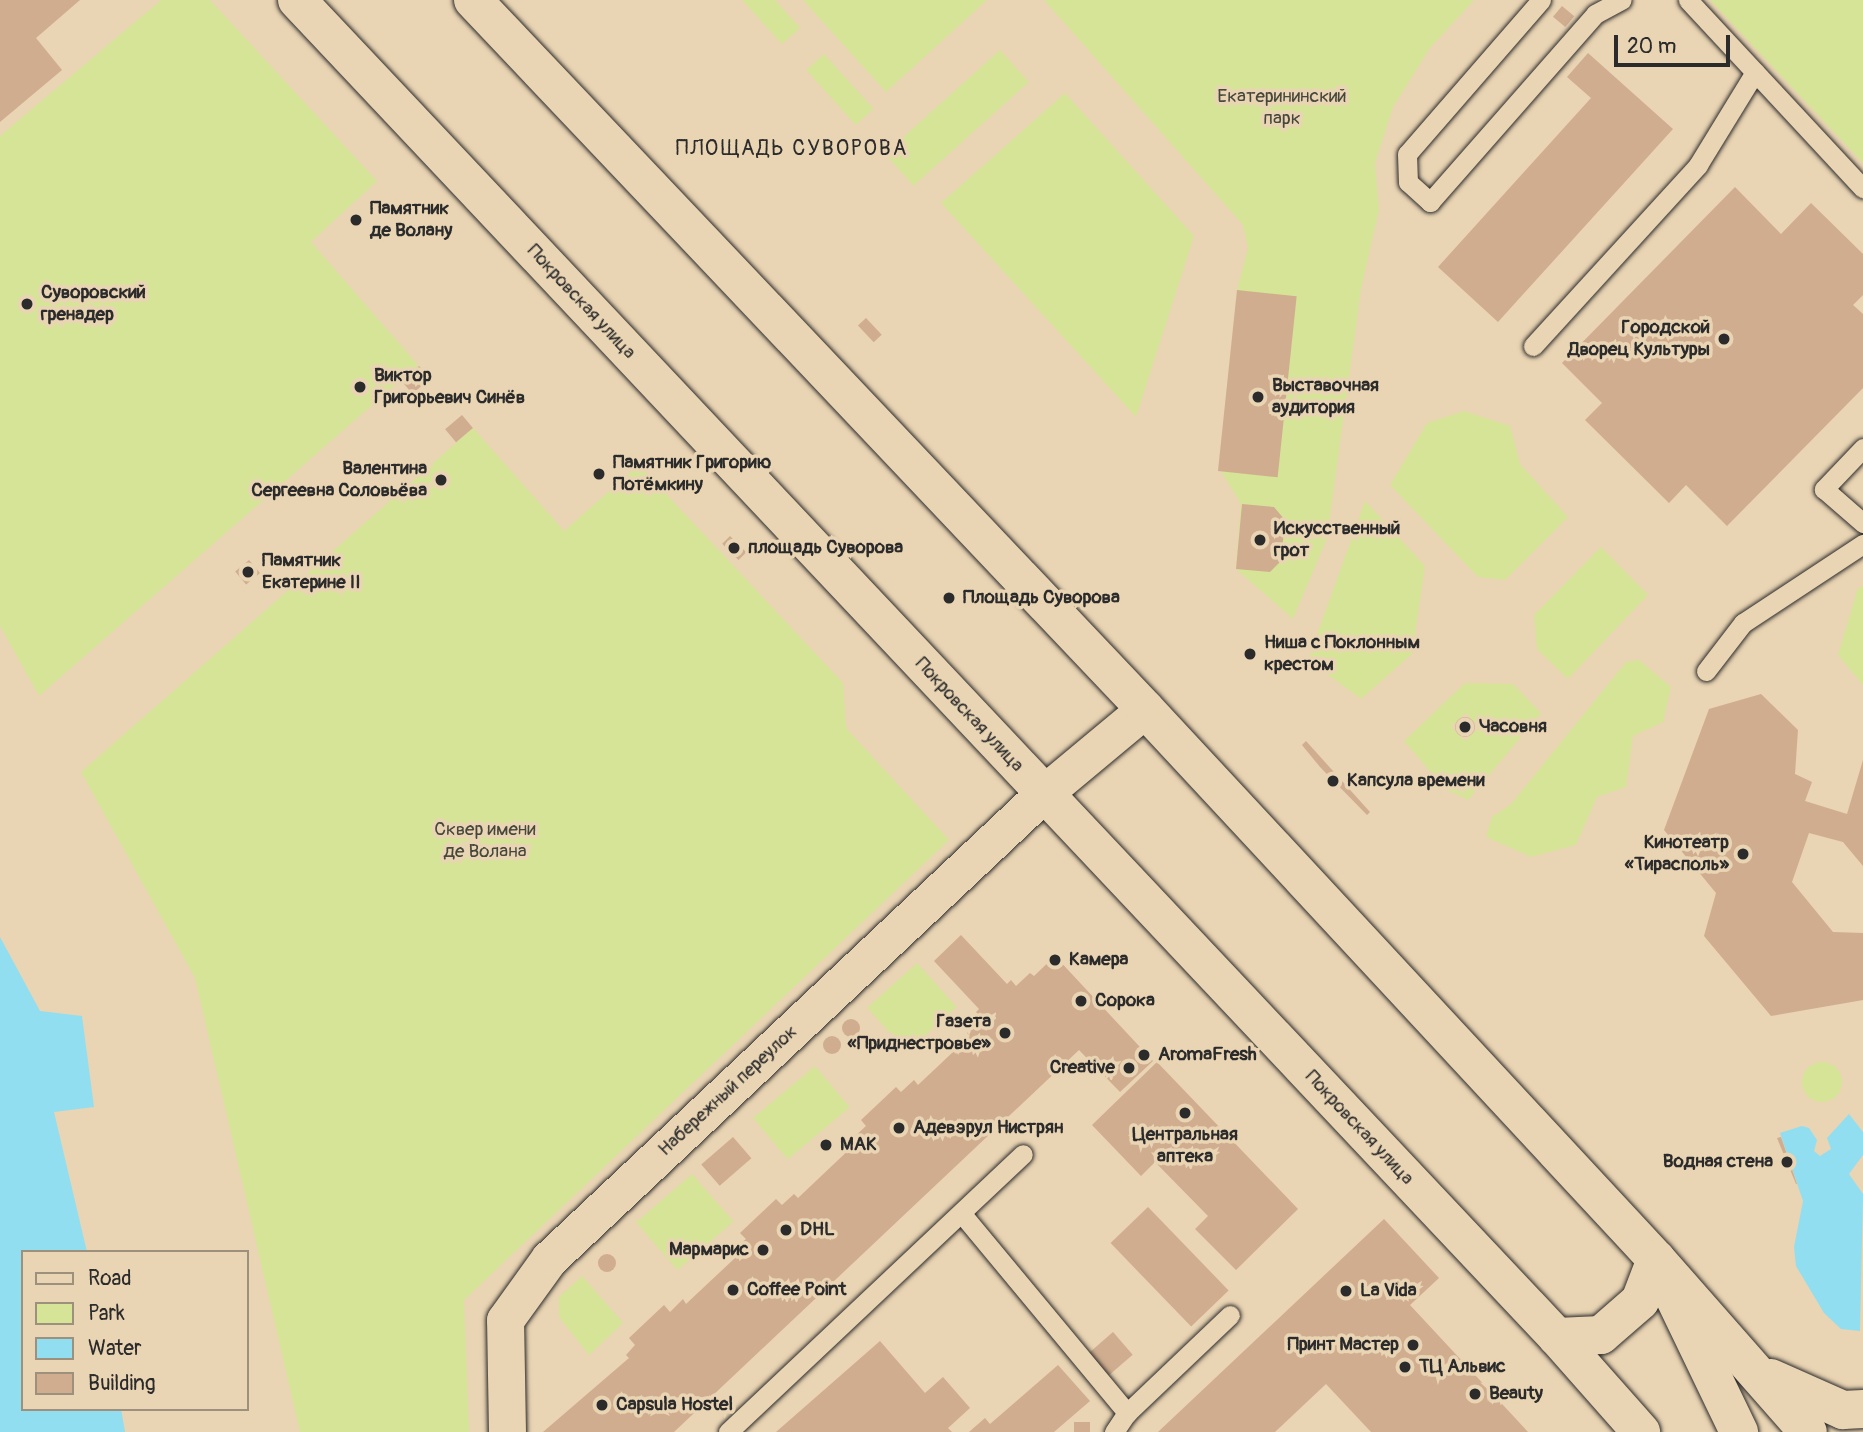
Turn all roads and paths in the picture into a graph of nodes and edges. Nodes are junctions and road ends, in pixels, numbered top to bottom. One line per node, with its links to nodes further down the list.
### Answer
1 (296, 0): 14 (main road, Покровская улица)
2 (473, 0): 13 (main road)
3 (1541, 0): 4 (lane)
4 (1621, 0)
5 (1688, 0): 6 (lane)
6 (1755, 72): 7 (lane); 8 (lane)
7 (1863, 188)
8 (1533, 346)
9 (1863, 448): 10 (lane)
10 (1863, 523)
11 (1863, 544): 12 (lane)
12 (1706, 671)
13 (1145, 709): 14 (street, Набережный переулок); 17 (main road)
14 (1043, 794): 19 (main road, Покровская улица); 23 (street, Набережный переулок)
15 (1023, 1154): 16 (lane)
16 (962, 1214): 22 (lane); 24 (lane)
17 (1656, 1259): 19 (main road); 20 (main road); 27 (main road)
18 (1230, 1315): 22 (lane)
19 (1557, 1337): 26 (main road, Покровская улица)
20 (1755, 1369): 21 (main road); 28 (main road)
21 (1863, 1409)
22 (1126, 1413): 25 (lane)
23 (507, 1432)
24 (728, 1432)
25 (1114, 1432)
26 (1641, 1432)
27 (1740, 1432)
28 (1808, 1432)

